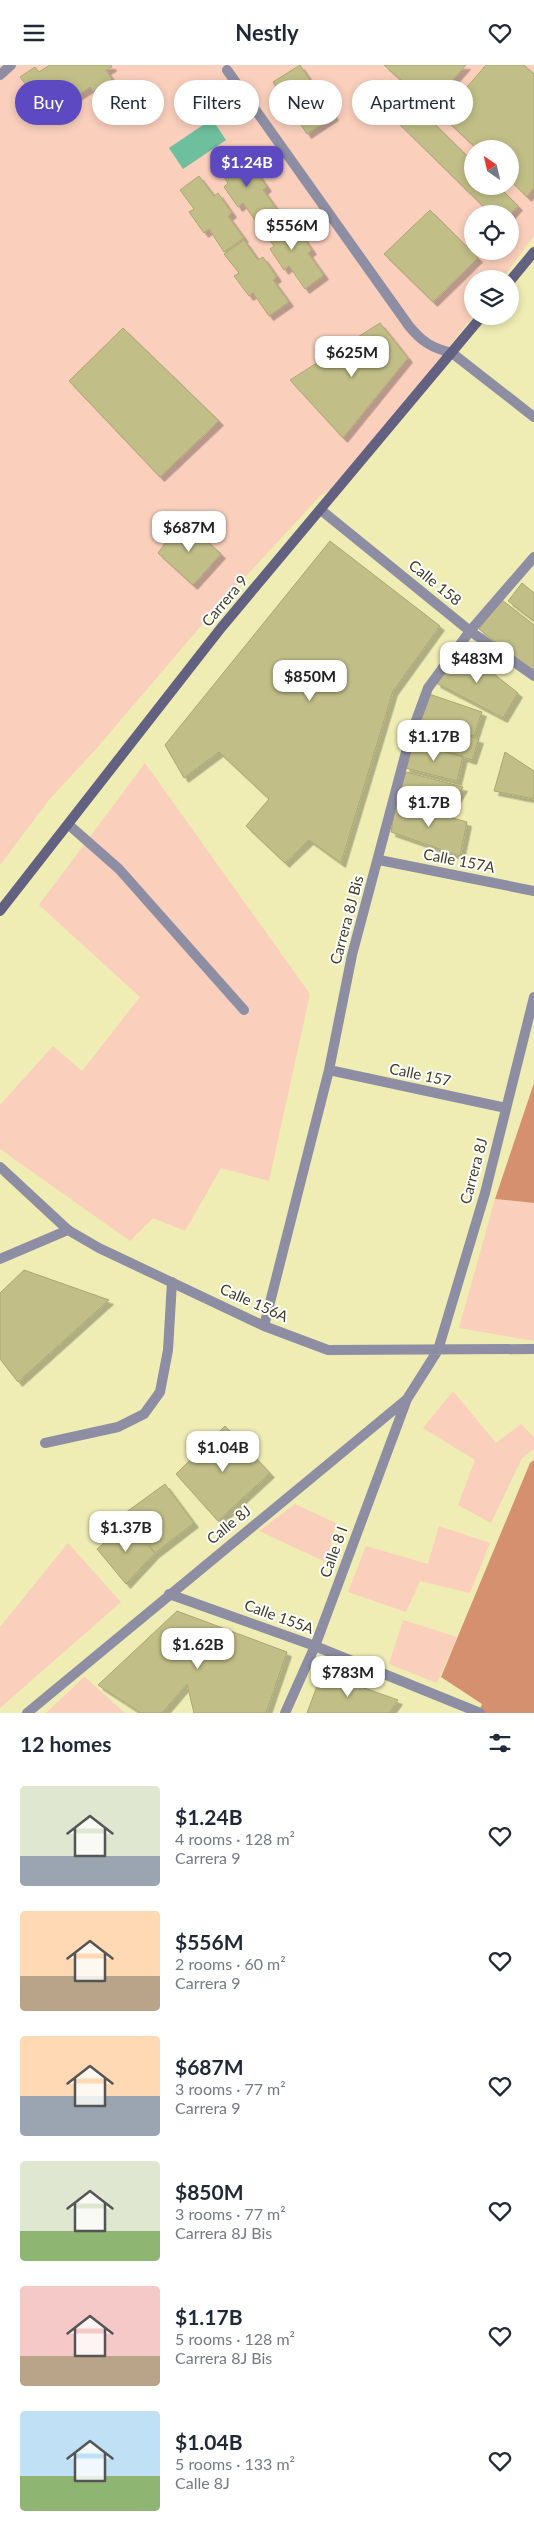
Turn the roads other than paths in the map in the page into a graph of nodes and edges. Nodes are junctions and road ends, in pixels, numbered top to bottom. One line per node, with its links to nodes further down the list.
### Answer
1 (11, 65): 3 (street)
2 (227, 70): 7 (street)
3 (0, 75)
4 (534, 252): 5 (street)
5 (519, 270)
6 (475, 325): 7 (street, Carrera 9)
7 (452, 353): 8 (street); 9 (street, Carrera 9)
8 (534, 417)
9 (321, 510): 11 (street, Calle 158); 13 (street, Carrera 9)
10 (534, 557): 11 (street, Carrera 8J Bis)
11 (470, 631): 12 (street, Calle 158); 14 (street, Carrera 8J Bis)
12 (534, 676)
13 (69, 825): 16 (street, Carrera 9); 18 (street)
14 (379, 860): 15 (street, Calle 157A); 19 (street, Carrera 8J Bis)
15 (534, 891)
16 (0, 911)
17 (534, 997): 20 (street, Carrera 8J)
18 (244, 1010)
19 (329, 1070): 20 (street, Calle 157); 25 (street, Carrera 8J Bis)
20 (506, 1108): 27 (street, Carrera 8J)
21 (0, 1167): 22 (street, Calle 156A)
22 (68, 1230): 23 (street); 24 (street, Calle 156A)
23 (0, 1259)
24 (172, 1282): 25 (street, Calle 156A); 29 (street)
25 (264, 1326): 27 (street, Calle 156A)
26 (534, 1349): 27 (street, Calle 156A)
27 (438, 1351): 28 (street, Calle 8J)
28 (407, 1399): 30 (street, Calle 8J); 31 (street, Calle 8 I)
29 (44, 1443)
30 (169, 1594): 31 (street, Calle 155A); 32 (street, Calle 8J)
31 (315, 1646): 33 (street, Calle 8 I); 34 (street, Calle 155A)
32 (27, 1713)
33 (285, 1713)
34 (480, 1713)

